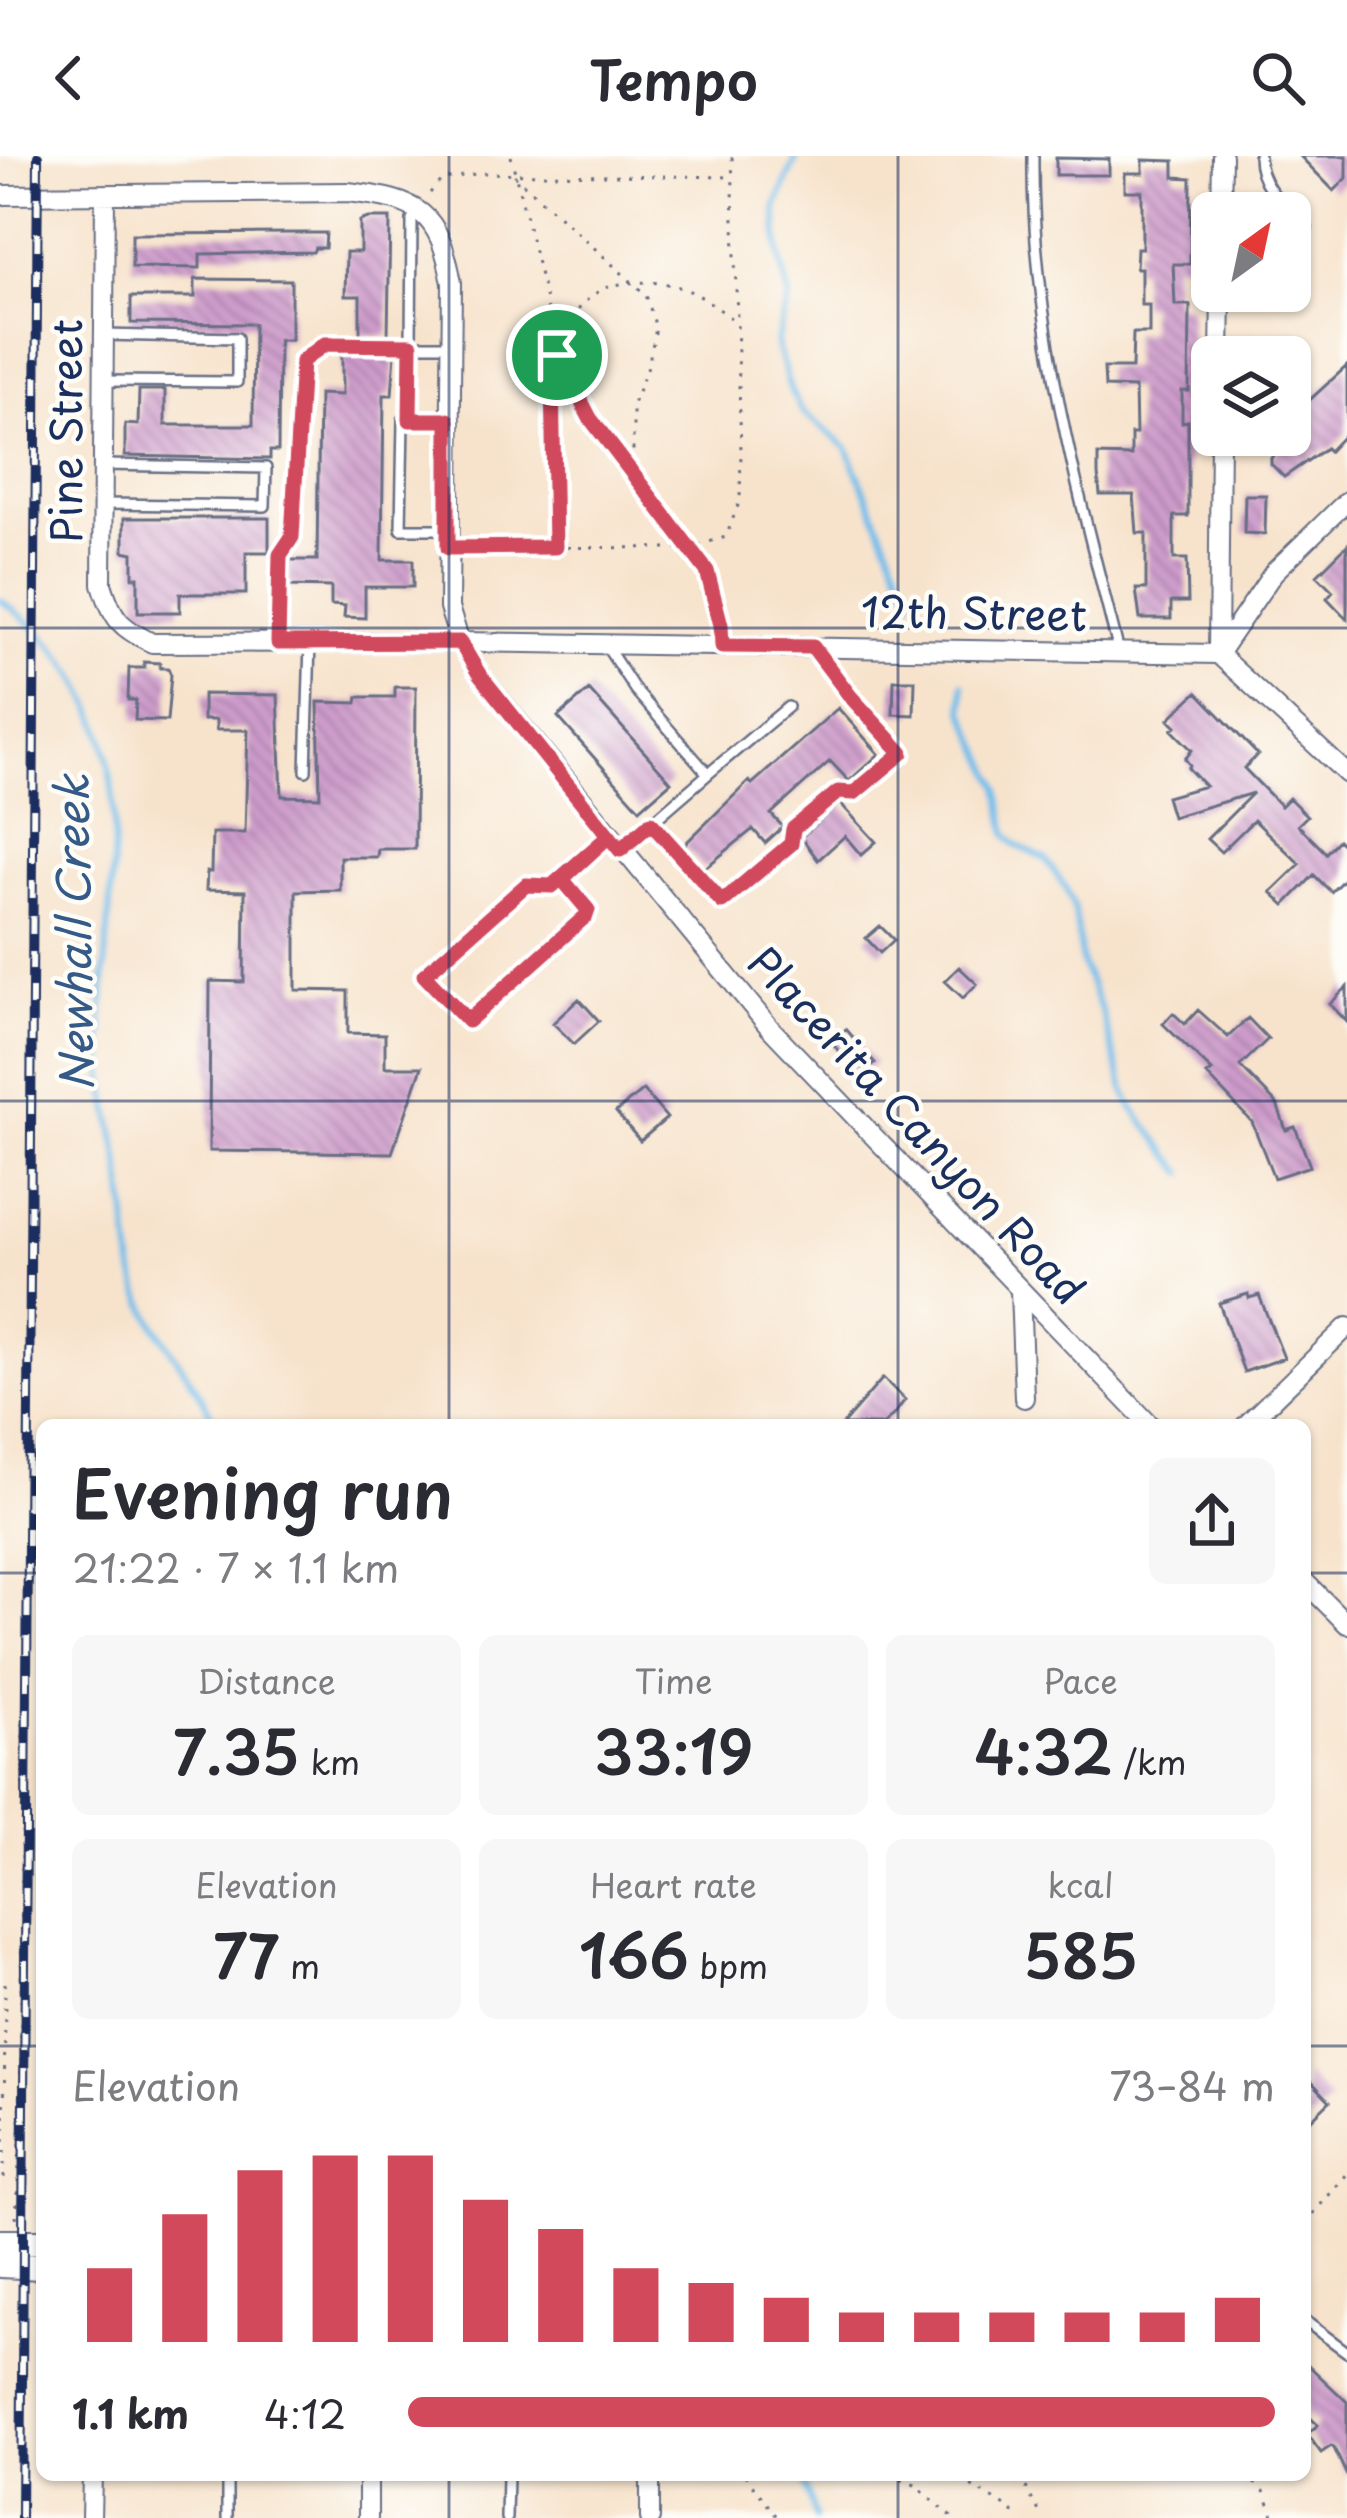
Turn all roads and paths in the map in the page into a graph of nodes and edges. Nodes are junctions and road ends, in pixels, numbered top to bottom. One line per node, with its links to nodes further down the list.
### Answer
1 (511, 156): 6 (path)
2 (732, 156): 7 (path)
3 (1033, 156): 37 (lane)
4 (1222, 156): 8 (street)
5 (1259, 156): 9 (lane)
6 (514, 174): 7 (path); 12 (path); 13 (path); 18 (path)
7 (732, 177): 14 (path)
8 (1221, 192)
9 (1273, 192)
10 (0, 195): 11 (street)
11 (105, 195): 12 (street); 15 (street, Pine Street)
12 (417, 208): 16 (lane); 17 (street)
13 (633, 282): 14 (path); 18 (path); 24 (path)
14 (737, 323): 29 (path)
15 (104, 335): 19 (street, Pine Street); 19 (lane)
16 (411, 345): 17 (lane); 20 (lane); 31 (lane)
17 (451, 345): 21 (street)
18 (557, 355): 24 (path); 28 (path)
19 (104, 381): 23 (street, Pine Street)
20 (410, 420): 21 (lane); 27 (lane)
21 (448, 420): 27 (street)
22 (1220, 456): 38 (street)
23 (103, 465): 26 (street, Pine Street); 26 (lane)
24 (633, 475): 29 (path)
25 (1347, 501): 38 (street)
26 (103, 504): 33 (street, Pine Street)
27 (448, 538): 28 (path); 30 (street)
28 (555, 547): 29 (path)
29 (688, 548): 35 (path)
30 (460, 642): 32 (street, 12th Street); 34 (street, 12th Street); 44 (street, Placerita Canyon Road)
31 (278, 643): 32 (street, 12th Street); 33 (street, 12th Street)
32 (310, 643): 40 (lane)
33 (152, 644)
34 (605, 644): 35 (street, 12th Street); 41 (lane)
35 (722, 646): 36 (street, 12th Street)
36 (813, 647): 37 (street, 12th Street); 43 (lane)
37 (1119, 652): 38 (street, 12th Street)
38 (1218, 654): 42 (street)
39 (788, 707): 41 (lane)
40 (305, 771)
41 (708, 774): 43 (lane)
42 (1347, 775)
43 (651, 823): 44 (lane)
44 (615, 843): 45 (lane); 46 (street, Placerita Canyon Road)
45 (562, 879): 45 (lane)
46 (1020, 1290): 48 (street); 49 (street, Placerita Canyon Road)
47 (1347, 1327): 50 (street)
48 (1024, 1398)
49 (1144, 1419)
50 (1252, 1419)
51 (1311, 1588): 52 (street)
52 (1347, 1624)
53 (23, 1716): 58 (path)
54 (5, 1976): 55 (path)
55 (2, 2128): 57 (path)
56 (1347, 2174): 59 (path)
57 (2, 2178): 58 (path)
58 (18, 2179): 60 (path)
59 (1311, 2216)
60 (8, 2233)
61 (0, 2265): 62 (street)
62 (36, 2267)
63 (1311, 2325): 64 (lane)
64 (1347, 2352)
65 (92, 2481): 75 (street)
66 (227, 2481): 76 (lane)
67 (368, 2481): 77 (street)
68 (507, 2481): 78 (lane)
69 (650, 2481): 79 (street)
70 (750, 2481): 80 (path)
71 (905, 2481): 81 (path)
72 (961, 2481): 82 (path)
73 (1026, 2481): 83 (path)
74 (1252, 2481): 84 (path)
75 (92, 2518)
76 (227, 2518)
77 (368, 2518)
78 (506, 2518)
79 (650, 2518)
80 (778, 2518)
81 (953, 2518)
82 (1020, 2518)
83 (1043, 2518)
84 (1274, 2518)

